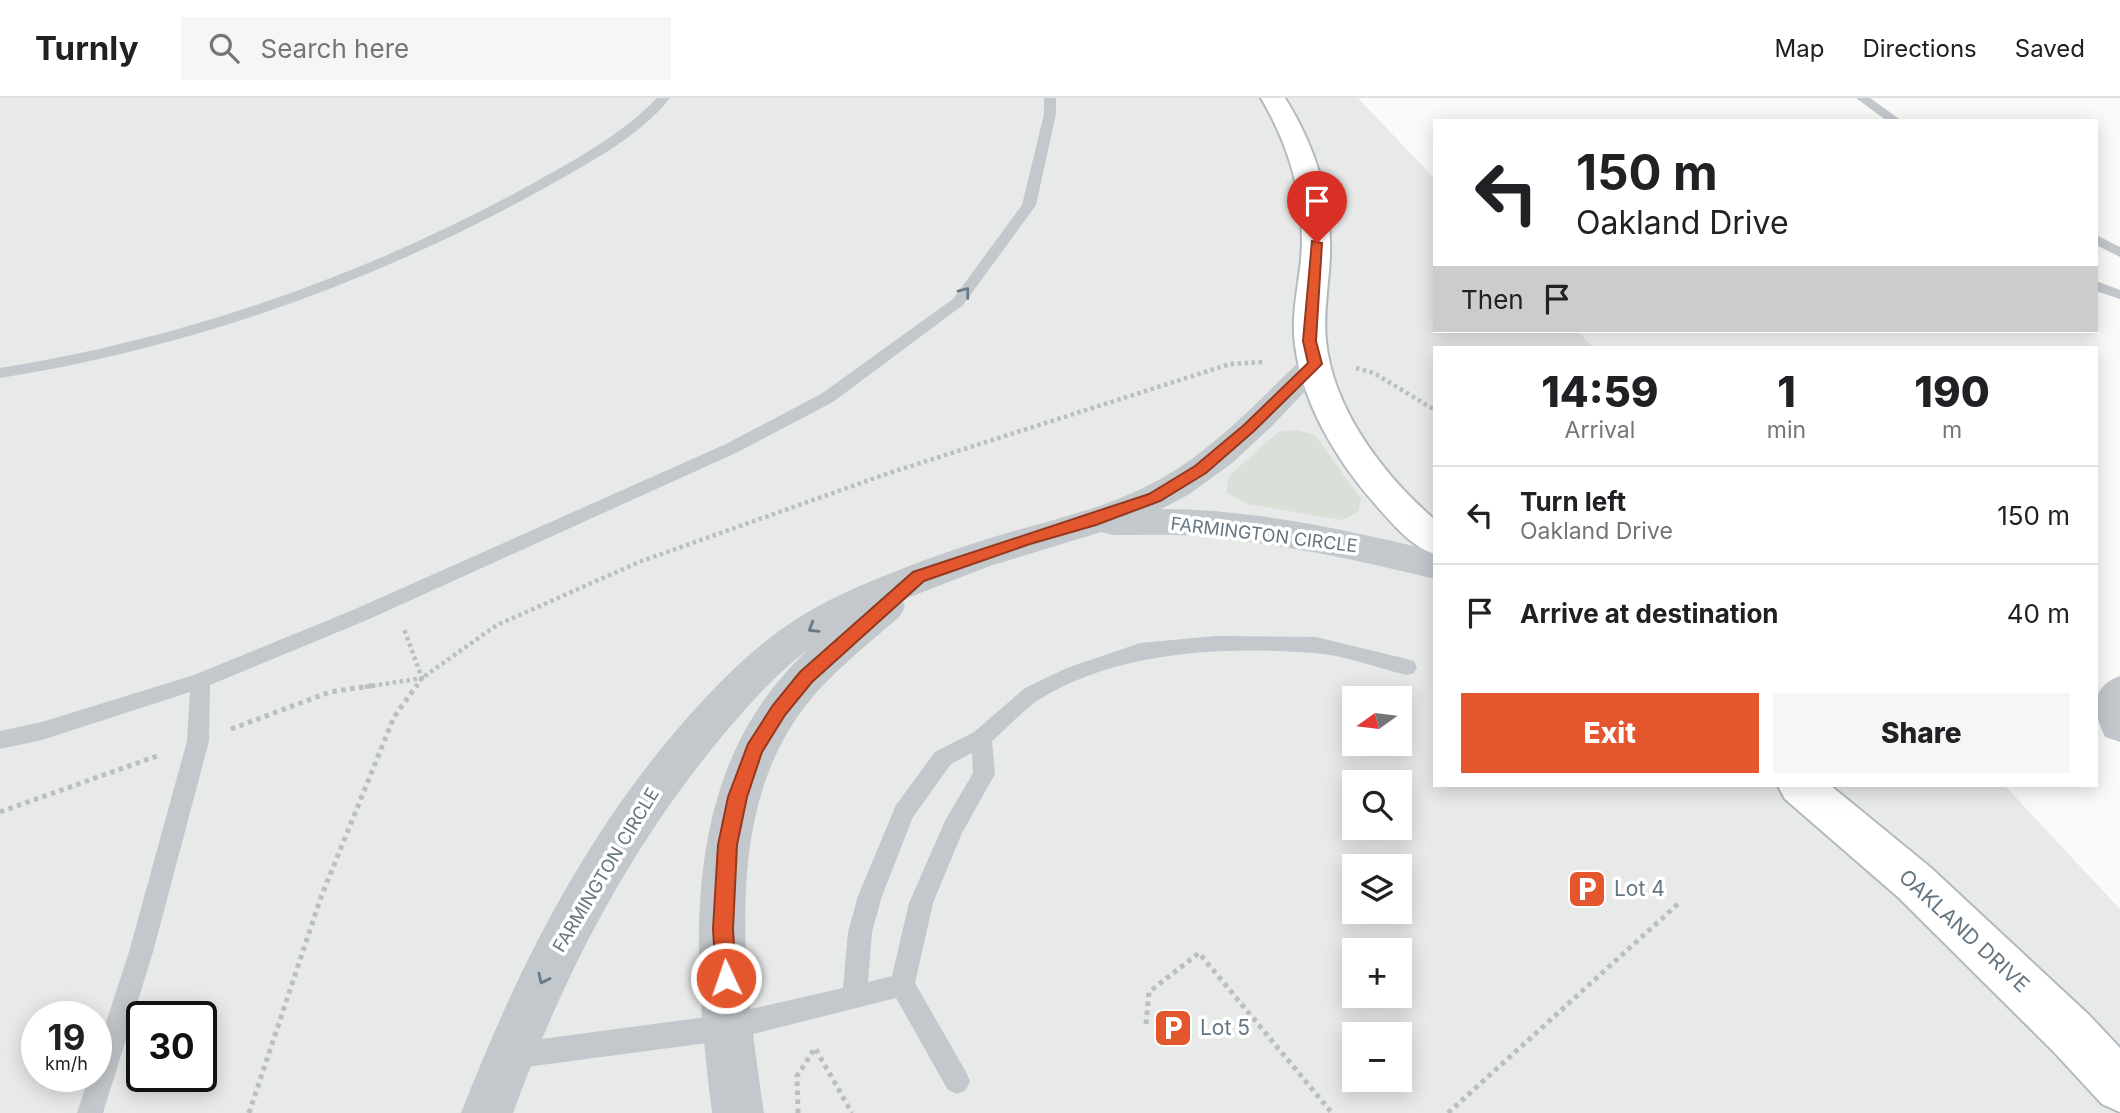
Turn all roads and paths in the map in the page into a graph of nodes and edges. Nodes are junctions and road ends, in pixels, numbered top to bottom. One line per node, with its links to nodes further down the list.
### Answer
1 (664, 98): 12 (lane)
2 (1050, 98): 10 (lane, one-way to 2)
3 (1273, 98): 11 (street)
4 (1862, 98): 5 (lane)
5 (1893, 119)
6 (2098, 240): 7 (lane)
7 (2120, 253)
8 (2098, 286): 9 (lane)
9 (2120, 295)
10 (913, 336): 18 (lane)
11 (1315, 364): 13 (path); 14 (street, FARMINGTON CIRCLE); 15 (street); 20 (path)
12 (0, 373)
13 (1433, 409)
14 (1090, 521): 16 (street, FARMINGTON CIRCLE); 17 (street, FARMINGTON CIRCLE)
15 (1433, 539)
16 (1433, 564)
17 (919, 577): 31 (street, FARMINGTON CIRCLE); 32 (street, FARMINGTON CIRCLE, one-way to 32)
18 (392, 601): 20 (path); 21 (lane)
19 (1407, 667): 24 (lane)
20 (422, 678): 36 (path)
21 (200, 681): 25 (lane); 35 (lane)
22 (2120, 693): 23 (street)
23 (2120, 725)
24 (981, 738): 28 (lane); 29 (lane)
25 (0, 740)
26 (1801, 787): 34 (street, OAKLAND DRIVE)
27 (1678, 904): 42 (path)
28 (902, 985): 29 (lane); 33 (lane)
29 (855, 997): 31 (lane)
30 (1146, 1024): 41 (path)
31 (729, 1027): 32 (lane); 38 (street, FARMINGTON CIRCLE)
32 (507, 1056): 37 (street, FARMINGTON CIRCLE)
33 (957, 1081)
34 (2120, 1086)
35 (90, 1113)
36 (249, 1113)
37 (487, 1113)
38 (738, 1113)
39 (798, 1113): 40 (path)
40 (852, 1113)
41 (1332, 1113)
42 (1448, 1113)

